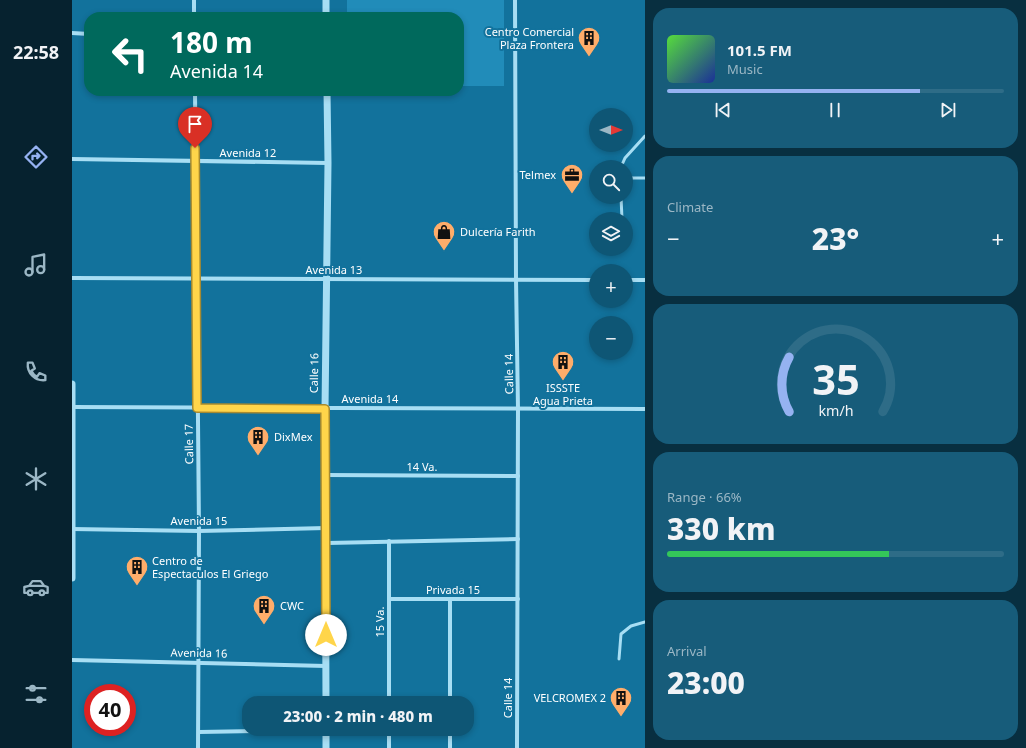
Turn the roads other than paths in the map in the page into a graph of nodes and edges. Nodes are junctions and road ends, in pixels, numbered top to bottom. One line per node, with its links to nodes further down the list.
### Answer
1 (194, 0): 4 (street)
2 (326, 0): 5 (street)
3 (515, 0): 20 (street, Calle 14)
4 (194, 12)
5 (326, 12)
6 (72, 33): 7 (street)
7 (84, 34)
8 (194, 96): 13 (street, Calle 17)
9 (327, 96): 14 (street, Calle 16)
10 (645, 136): 12 (lane)
11 (72, 159): 13 (street, Avenida 12)
12 (624, 160)
13 (195, 162): 14 (street, Avenida 12); 19 (street, Calle 17)
14 (328, 163): 18 (street, Calle 16)
15 (633, 178): 16 (lane)
16 (645, 178)
17 (72, 278): 19 (street, Avenida 13)
18 (327, 278): 19 (street, Avenida 13); 20 (street, Avenida 13); 27 (street, Calle 16)
19 (197, 279): 26 (street, Calle 17)
20 (516, 279): 21 (street, Avenida 13); 28 (street, Calle 14)
21 (589, 280)
22 (633, 280): 23 (street)
23 (645, 280)
24 (72, 384): 25 (street)
25 (72, 407): 26 (street, Avenida 14); 33 (street)
26 (197, 408): 27 (street, Avenida 14); 34 (street, Calle 17)
27 (325, 409): 28 (street, Avenida 14); 30 (street, Calle 16)
28 (518, 409): 29 (street, Avenida 14); 31 (street, Calle 14)
29 (645, 409)
30 (325, 475): 31 (street, 14 Va.); 32 (street, Calle 16)
31 (518, 476): 35 (street, Calle 14)
32 (326, 528): 34 (street, Avenida 15); 37 (street, Calle 16)
33 (72, 529): 34 (street, Avenida 15); 38 (street)
34 (199, 531): 45 (street, Calle 17)
35 (518, 538): 36 (street); 41 (street, Calle 14)
36 (389, 541): 37 (street); 39 (street, 15 Va.)
37 (327, 543): 46 (street, Calle 16)
38 (72, 578)
39 (389, 599): 40 (street, Privada 15); 48 (street, 15 Va.)
40 (450, 599): 41 (street, Privada 15); 49 (street)
41 (518, 599): 59 (street, Calle 14)
42 (645, 622): 43 (lane)
43 (619, 659)
44 (72, 660): 45 (street, Avenida 16)
45 (199, 662): 46 (street, Avenida 16); 51 (street, Calle 17)
46 (326, 666): 47 (street, Calle 16)
47 (326, 696)
48 (389, 696)
49 (450, 696)
50 (242, 731): 51 (street)
51 (199, 732): 55 (street, Calle 17)
52 (326, 736): 56 (street)
53 (389, 736): 57 (street)
54 (450, 736): 58 (street)
55 (198, 748)
56 (326, 748)
57 (389, 748)
58 (450, 748)
59 (517, 748)

